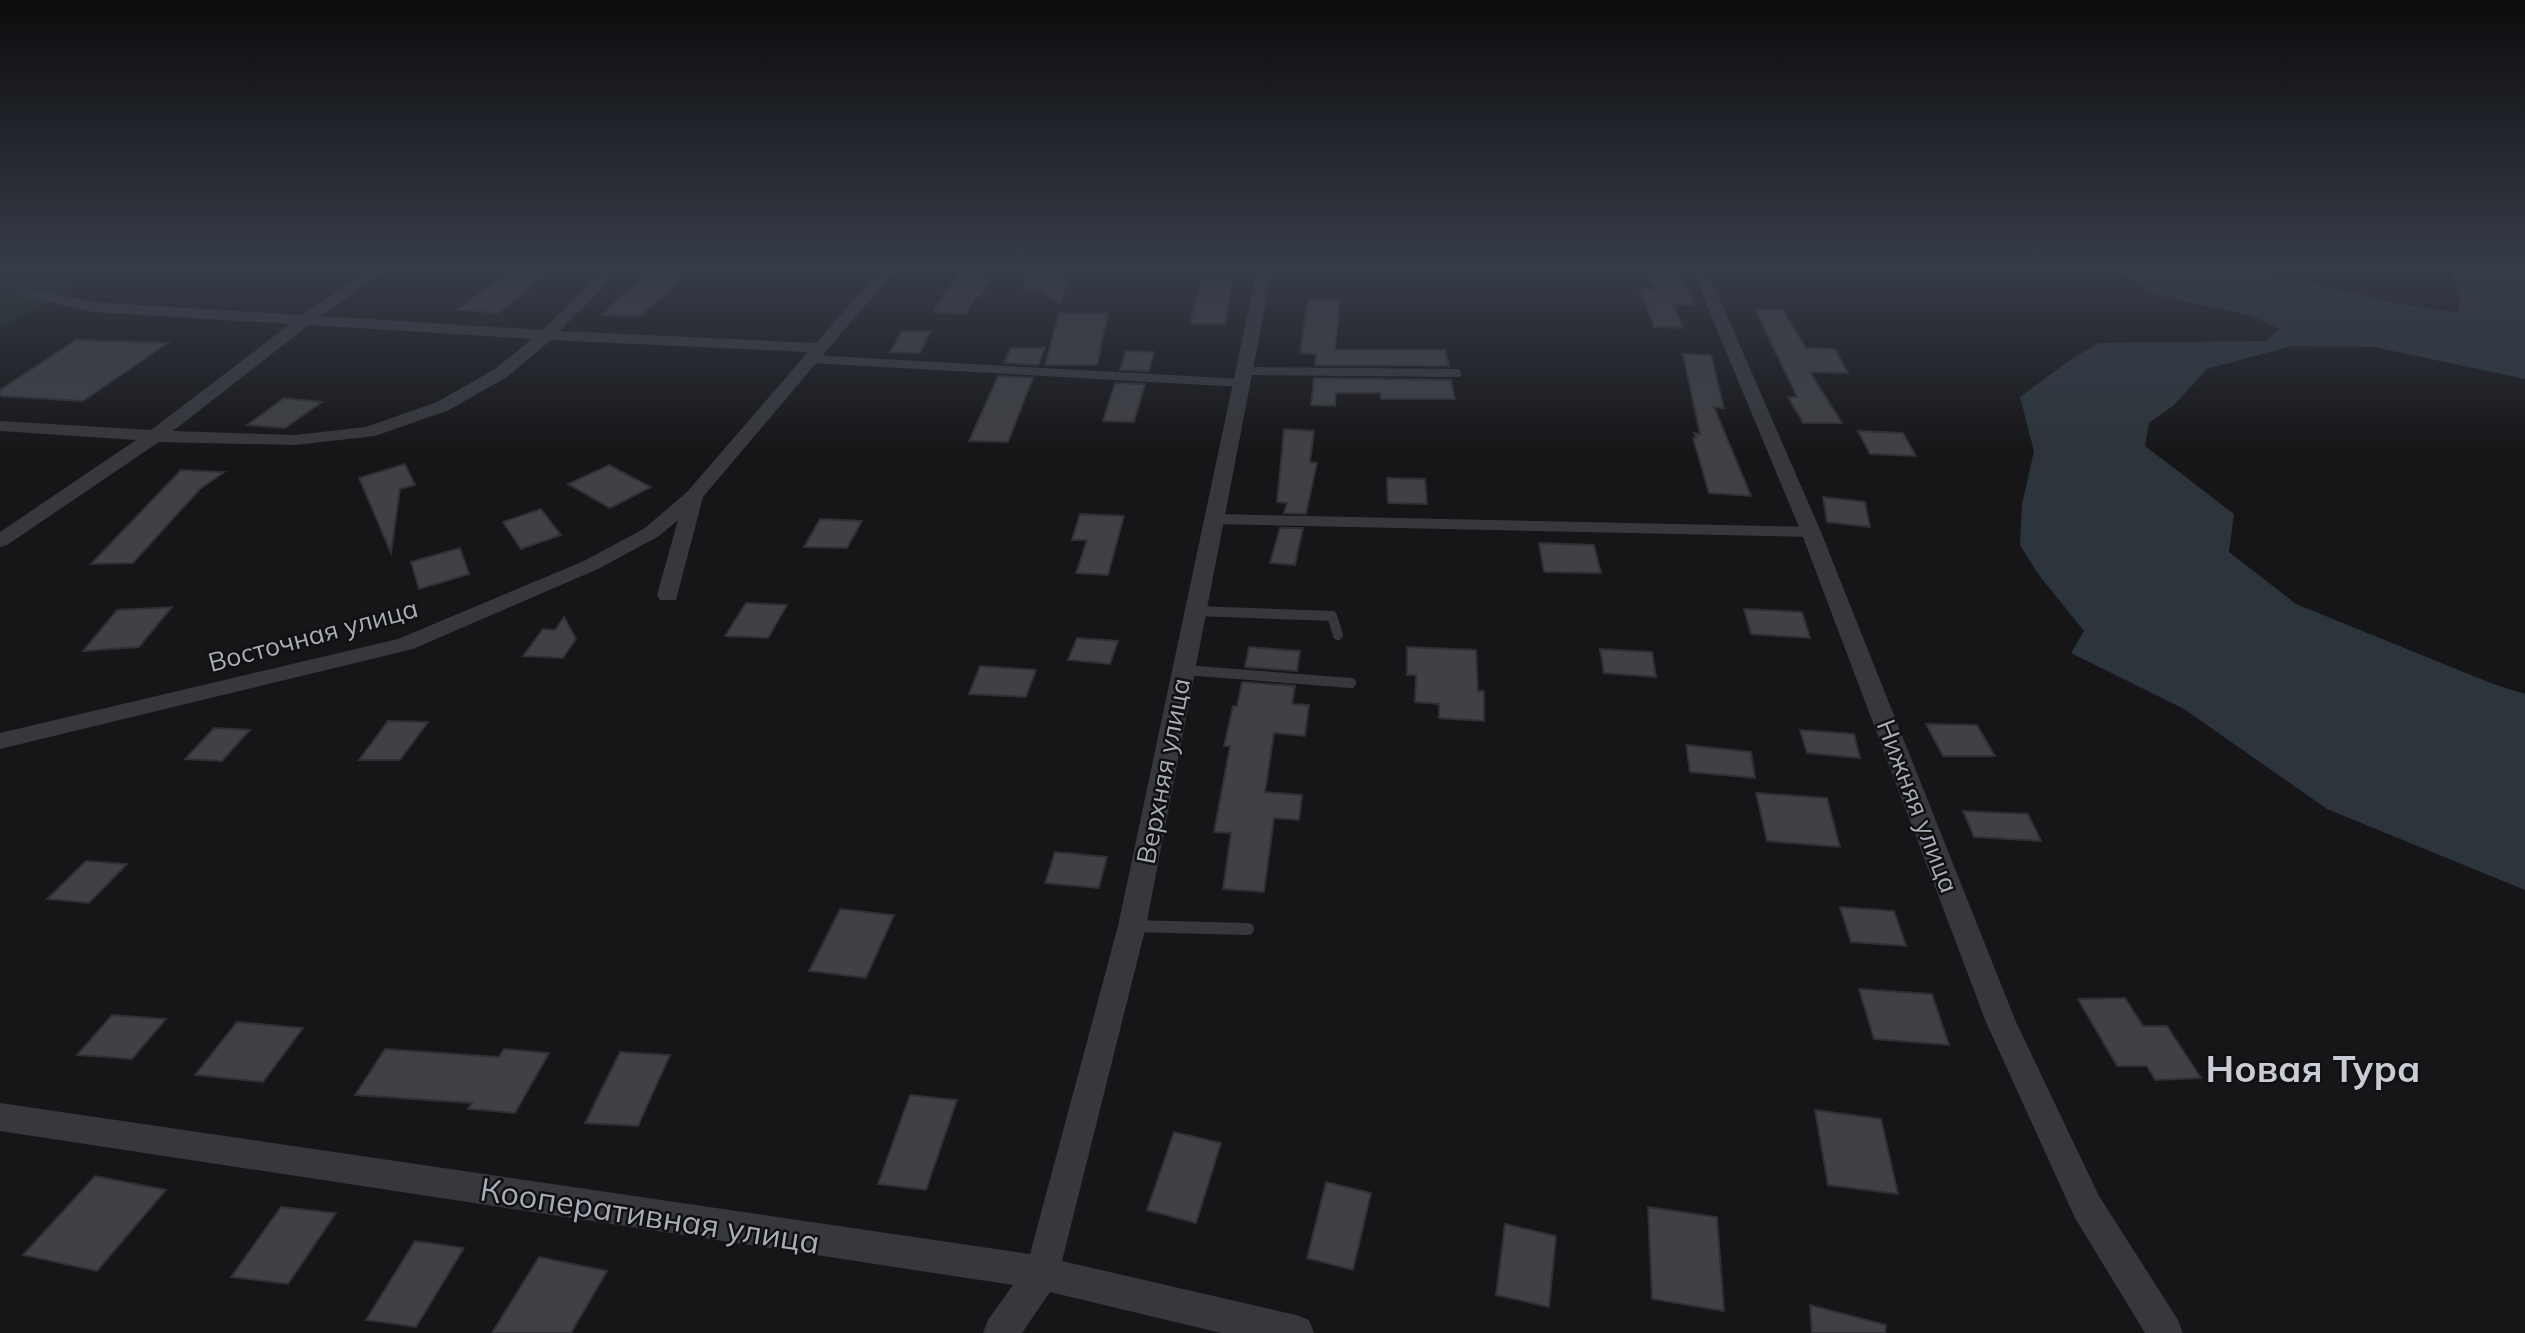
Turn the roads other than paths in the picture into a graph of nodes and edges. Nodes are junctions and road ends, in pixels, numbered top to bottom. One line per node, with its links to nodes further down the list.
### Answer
1 (296, 327): 12 (street)
2 (412, 327): 7 (street)
3 (555, 327): 7 (street)
4 (838, 327): 8 (street, Восточная улица)
5 (1253, 327): 10 (street, Верхняя улица)
6 (1724, 327): 15 (street, Нижняя улица)
7 (547, 335): 8 (street); 12 (street)
8 (815, 353): 10 (lane); 13 (street, Восточная улица)
9 (1457, 373): 10 (lane)
10 (1243, 377): 14 (street, Верхняя улица)
11 (0, 426): 12 (street)
12 (155, 436): 16 (street)
13 (694, 496): 17 (street); 22 (street, Восточная улица)
14 (1214, 519): 15 (lane); 18 (street, Верхняя улица)
15 (1811, 532): 29 (street, Нижняя улица)
16 (0, 541)
17 (668, 595)
18 (1195, 611): 19 (lane); 20 (street, Верхняя улица)
19 (1338, 635)
20 (1184, 670): 21 (lane); 23 (street, Верхняя улица)
21 (1351, 683)
22 (0, 741)
23 (1132, 926): 24 (lane); 26 (street, Верхняя улица)
24 (1248, 929)
25 (0, 1117): 26 (street, Кооперативная улица)
26 (1042, 1273): 27 (street, Верхняя улица); 28 (street, Кооперативная улица)
27 (1001, 1333)
28 (1296, 1333)
29 (2165, 1333)

